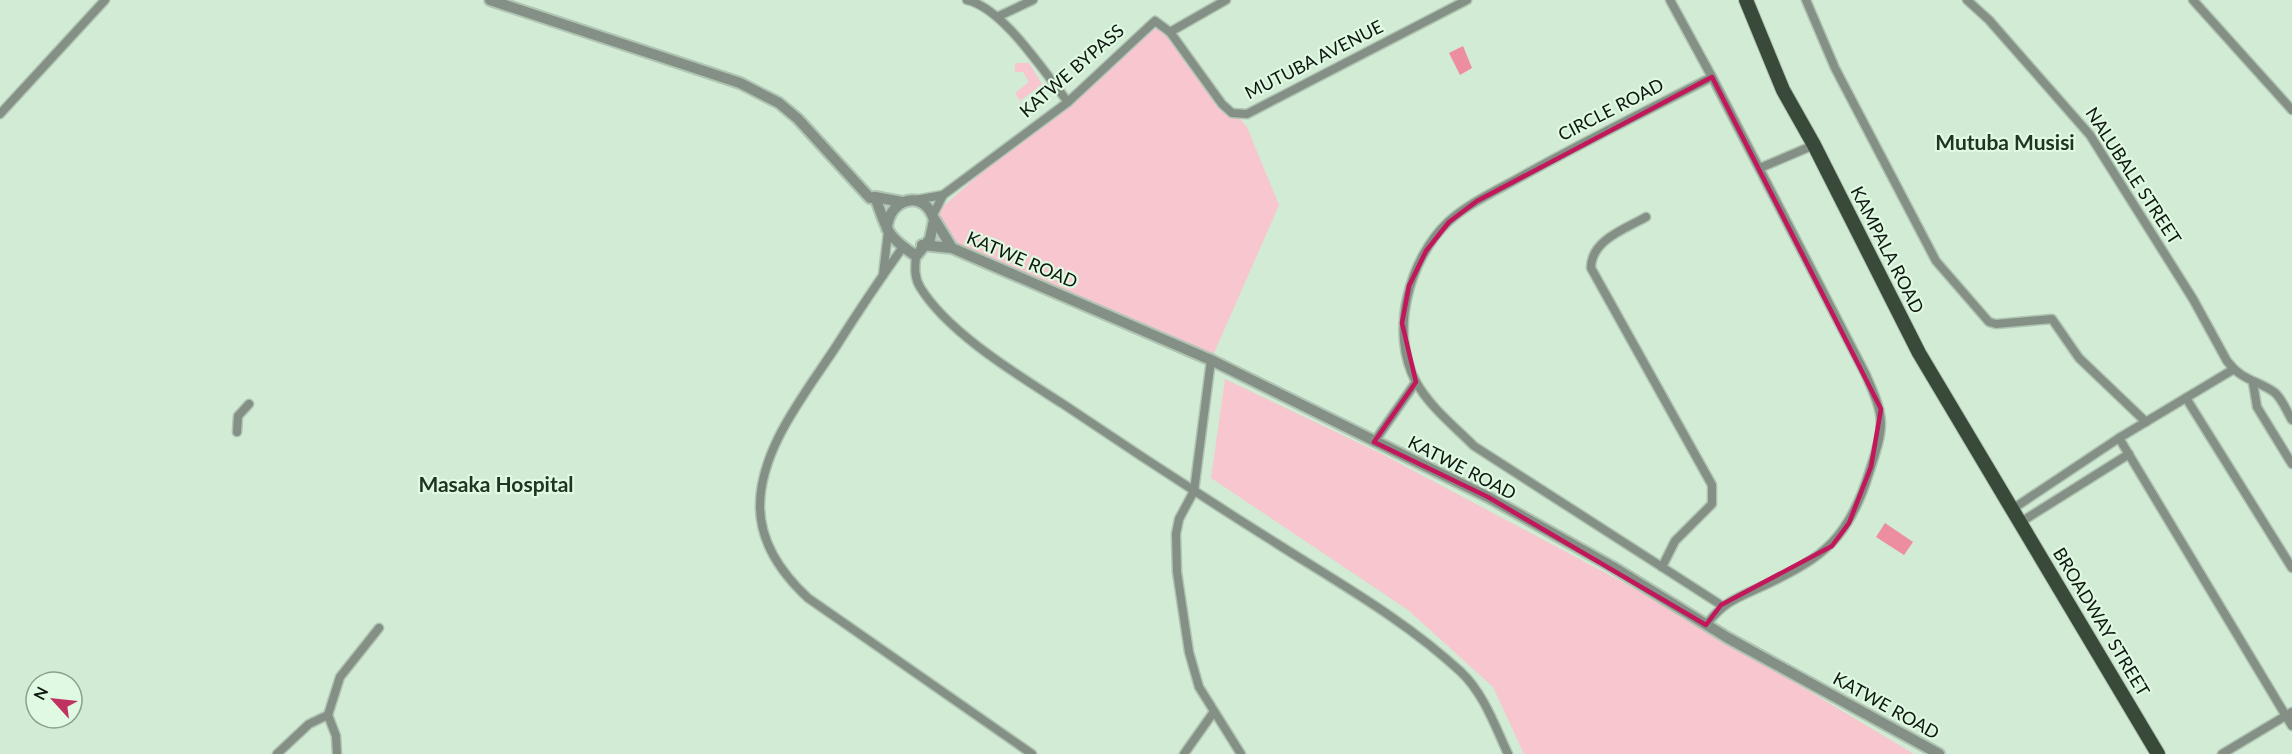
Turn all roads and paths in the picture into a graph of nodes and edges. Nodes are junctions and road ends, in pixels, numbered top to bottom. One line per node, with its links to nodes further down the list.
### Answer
1 (105, 0): 17 (street)
2 (490, 0): 21 (street)
3 (967, 0): 12 (street)
4 (1033, 0): 12 (street)
5 (1226, 0): 13 (street)
6 (1467, 0): 13 (street, MUTUBA AVENUE)
7 (1670, 0): 14 (street)
8 (1746, 0): 18 (main road, KAMPALA ROAD)
9 (1806, 0): 38 (street)
10 (1967, 0): 32 (street, NALUBALE STREET)
11 (2193, 0): 16 (street)
12 (999, 16): 15 (street)
13 (1170, 32): 15 (street, KATWE BYPASS)
14 (1712, 77): 19 (street); 33 (street, CIRCLE ROAD)
15 (1068, 102): 20 (street, KATWE BYPASS)
16 (2292, 110)
17 (0, 114)
18 (1814, 145): 19 (street); 45 (main road, KAMPALA ROAD)
19 (1760, 168): 49 (street)
20 (943, 195): 22 (street, KATWE BYPASS); 23 (street, KATWE BYPASS)
21 (875, 197): 22 (street); 25 (street)
22 (908, 201): 23 (street); 25 (street)
23 (934, 217): 26 (street); 28 (street, KATWE ROAD)
24 (1646, 217): 47 (street)
25 (888, 231): 27 (street); 30 (street)
26 (922, 245): 28 (street, KATWE ROAD); 29 (street)
27 (903, 247): 29 (street); 30 (street)
28 (952, 248): 31 (street, KATWE ROAD)
29 (916, 256): 44 (street)
30 (883, 275): 59 (street)
31 (1211, 360): 41 (street, KATWE ROAD); 44 (street)
32 (2234, 369): 34 (street, NALUBALE STREET); 35 (street)
33 (1416, 382): 41 (street); 47 (street, CIRCLE ROAD)
34 (2253, 383): 37 (street, NALUBALE STREET); 43 (street)
35 (2186, 398): 38 (street); 48 (street)
36 (249, 404): 39 (street)
37 (2292, 420)
38 (2146, 422): 40 (street)
39 (237, 432)
40 (2119, 438): 42 (street); 45 (street)
41 (1374, 442): 50 (street, KATWE ROAD)
42 (2129, 454): 46 (street); 53 (street)
43 (2292, 464)
44 (1194, 491): 52 (street); 62 (street)
45 (2011, 510): 46 (main road, BROADWAY STREET)
46 (2020, 522): 64 (main road, BROADWAY STREET)
47 (1662, 567): 49 (street, CIRCLE ROAD)
48 (2292, 568)
49 (1721, 605): 50 (street)
50 (1706, 625): 63 (street, KATWE ROAD)
51 (379, 628): 54 (street)
52 (1213, 713): 60 (street); 61 (street)
53 (2289, 714): 55 (street); 56 (street)
54 (328, 715): 57 (street); 58 (street)
55 (2292, 726)
56 (2237, 750): 65 (street)
57 (277, 754)
58 (337, 754)
59 (1032, 754)
60 (1184, 754)
61 (1241, 754)
62 (1508, 754)
63 (1939, 754)
64 (2158, 754)
65 (2222, 754)

